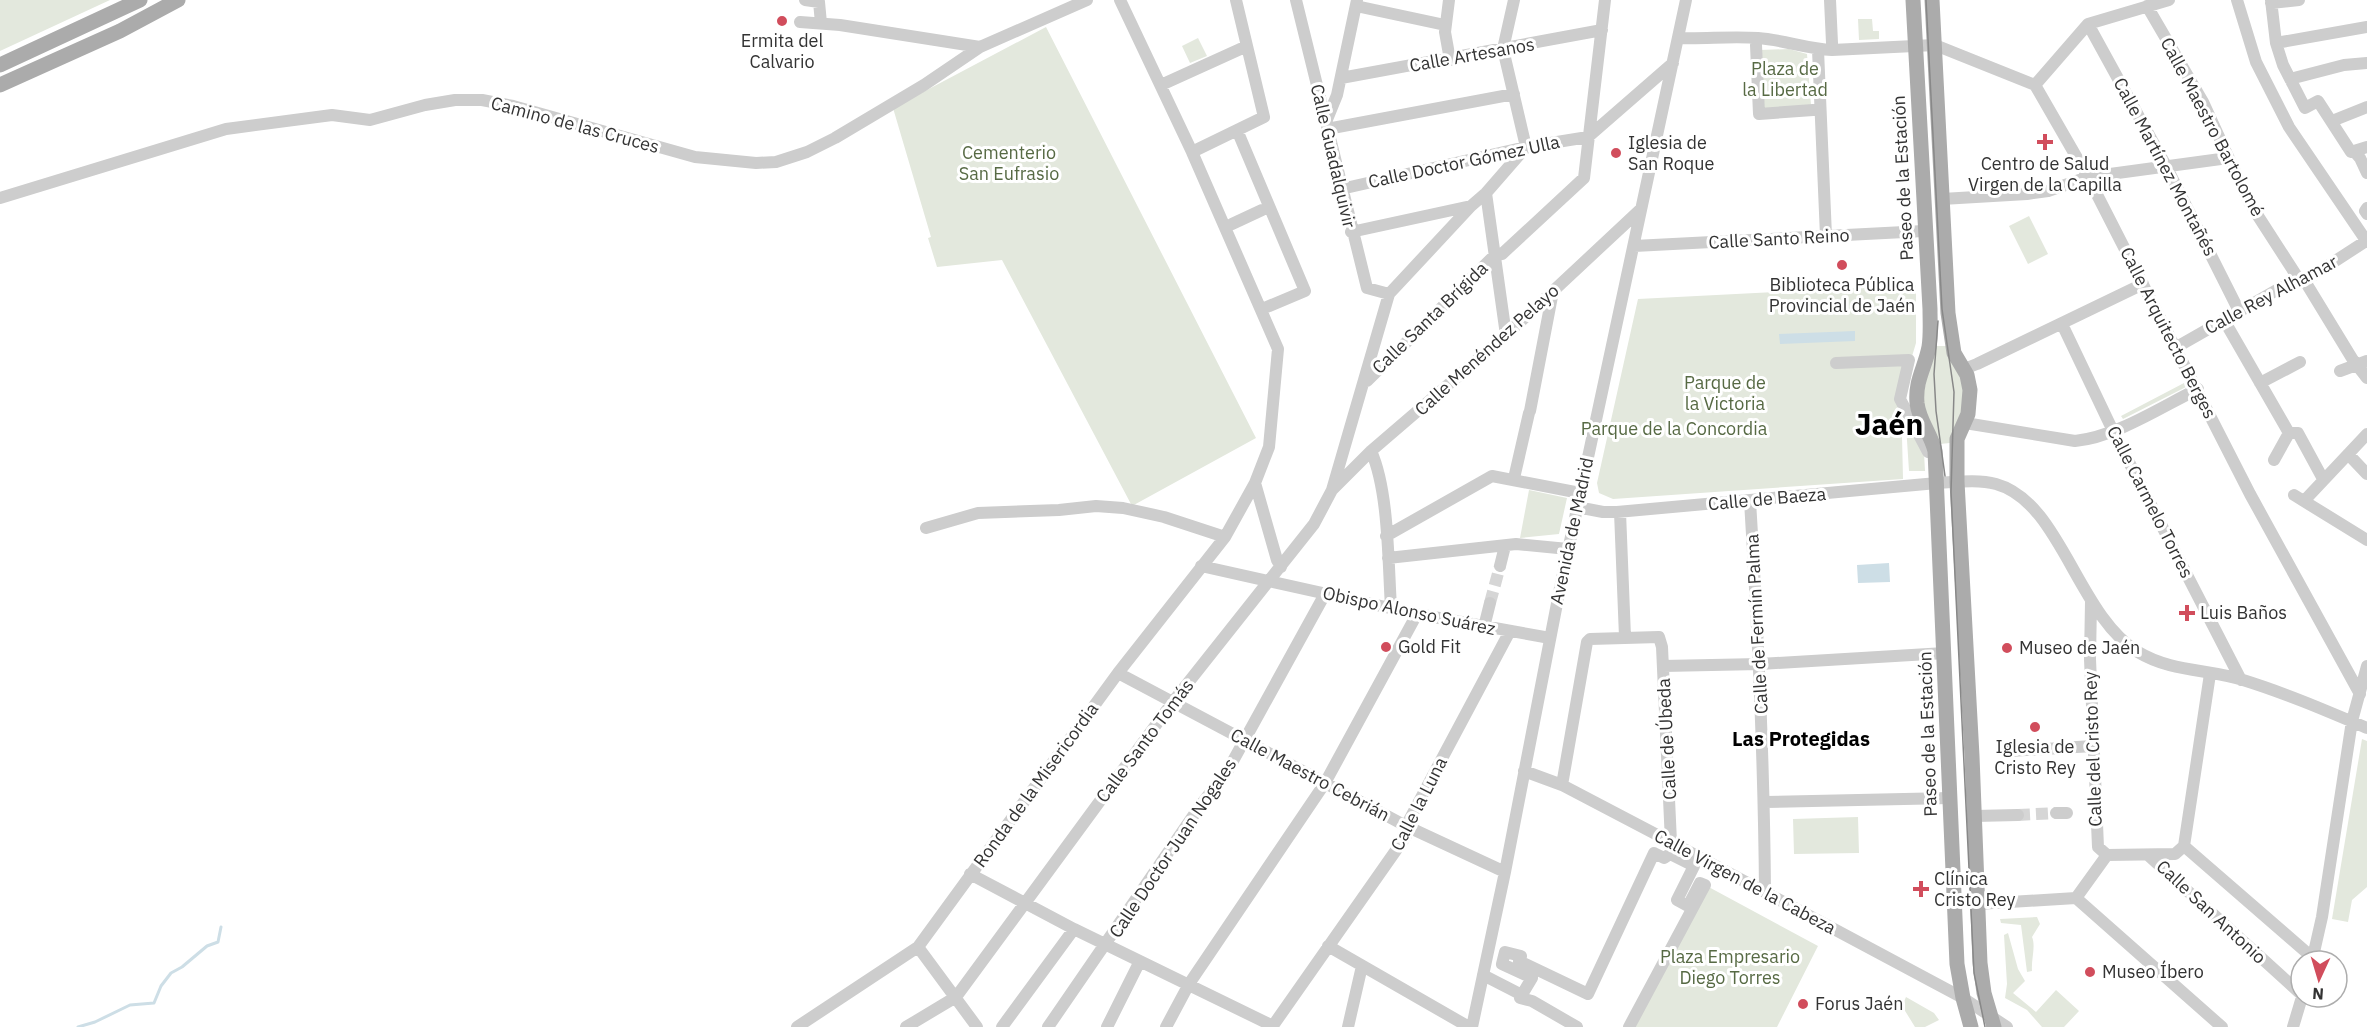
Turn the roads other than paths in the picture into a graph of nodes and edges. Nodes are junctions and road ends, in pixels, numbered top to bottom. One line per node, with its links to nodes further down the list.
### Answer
1 (140, 0): 40 (main road)
2 (178, 0): 43 (main road)
3 (805, 0): 22 (street)
4 (1087, 0): 34 (street, Camino de las Cruces)
5 (1120, 0): 44 (street, Ronda de la Misericordia)
6 (1236, 0): 32 (street)
7 (1296, 0): 50 (street, Calle Guadalquivir)
8 (1449, 0): 24 (street)
9 (1514, 0): 35 (street)
10 (1605, 0): 26 (street, Calle Santa Brígida)
11 (1686, 0): 27 (street, Avenida de Madrid)
12 (1830, 0): 28 (street)
13 (1913, 0): 33 (main road, Paseo de la Estación)
14 (1932, 0): 31 (main road, Paseo de la Estación)
15 (2169, 0): 20 (street)
16 (2237, 0): 74 (street)
17 (2299, 0): 18 (street)
18 (2271, 2): 29 (street)
19 (1356, 3): 24 (street); 41 (street)
20 (2147, 6): 23 (street); 57 (street, Calle Maestro Bartolomé)
21 (800, 22): 22 (street)
22 (821, 23): 34 (street)
23 (2088, 24): 45 (street); 58 (street, Calle Martínez Montañés)
24 (1445, 25): 37 (street)
25 (2367, 27): 29 (street)
26 (1602, 30): 35 (street, Calle Artesanos); 52 (street, Calle Santa Brígida)
27 (1678, 38): 36 (street); 38 (street, Avenida de Madrid)
28 (1832, 43)
29 (2276, 43): 42 (street)
30 (1756, 45): 48 (street)
31 (1935, 45): 33 (street); 45 (street); 64 (main road, Paseo de la Estación)
32 (1247, 46): 44 (street); 51 (street)
33 (1916, 46): 36 (street); 71 (main road, Paseo de la Estación)
34 (980, 47): 63 (street, Camino de las Cruces)
35 (1503, 50): 37 (street, Calle Artesanos); 46 (street)
36 (1818, 50): 73 (street)
37 (1450, 60): 41 (street, Calle Artesanos)
38 (1673, 63): 52 (street); 67 (street, Avenida de Madrid)
39 (2367, 63): 42 (street)
40 (0, 65)
41 (1341, 78): 50 (street)
42 (2290, 79): 49 (street)
43 (0, 85)
44 (1161, 85): 56 (street, Ronda de la Misericordia)
45 (2035, 85): 60 (street, Calle Arquitecto Berges)
46 (1514, 94): 50 (street); 53 (street)
47 (2367, 107): 49 (street)
48 (1813, 110)
49 (2332, 121): 55 (street)
50 (1327, 125): 61 (street, Calle Guadalquivir)
51 (1237, 130): 56 (street); 81 (street)
52 (1588, 136): 53 (street, Calle Doctor Gómez Ulla); 76 (street, Calle Santa Brígida)
53 (1526, 147): 61 (street, Calle Doctor Gómez Ulla); 62 (street)
54 (2367, 147): 55 (street)
55 (2354, 151): 59 (street)
56 (1192, 152): 81 (street, Ronda de la Misericordia)
57 (2228, 158): 58 (street); 77 (street, Calle Maestro Bartolomé)
58 (2166, 166): 60 (street); 83 (street, Calle Martínez Montañés)
59 (2367, 173)
60 (2088, 177): 64 (street); 78 (street, Calle Arquitecto Berges)
61 (1341, 189): 72 (street, Calle Guadalquivir)
62 (1486, 194): 65 (street); 76 (street)
63 (0, 198)
64 (1942, 199): 92 (main road, Paseo de la Estación)
65 (1471, 206): 72 (street); 80 (street)
66 (2367, 208): 69 (street)
67 (1641, 209): 75 (street, Avenida de Madrid); 79 (street, Calle Menéndez Pelayo)
68 (1262, 210): 70 (street)
69 (2367, 214)
70 (1232, 224)
71 (1924, 231): 73 (street, Calle Santo Reino); 102 (main road, Paseo de la Estación)
72 (1351, 232): 80 (street, Calle Guadalquivir)
73 (1826, 236): 75 (street, Calle Santo Reino)
74 (2367, 242): 77 (street, Calle Rey Alhamar)
75 (1634, 246): 113 (street, Avenida de Madrid)
76 (1495, 255): 82 (street); 95 (street, Calle Santa Brígida)
77 (2301, 278): 83 (street, Calle Rey Alhamar); 91 (street, Calle Maestro Bartolomé)
78 (2143, 284): 86 (street); 88 (street, Calle Arquitecto Berges)
79 (1553, 291): 84 (street, Calle Menéndez Pelayo); 106 (street)
80 (1389, 294): 95 (street)
81 (1262, 309): 110 (street, Ronda de la Misericordia)
82 (1503, 309): 84 (street); 87 (street)
83 (2239, 311): 85 (street, Calle Rey Alhamar)
84 (1529, 313): 87 (street, Calle Menéndez Pelayo)
85 (2224, 320): 88 (street, Calle Rey Alhamar); 96 (street)
86 (2062, 324): 92 (street); 99 (street, Calle Carmelo Torres)
87 (1506, 335): 103 (street, Calle Menéndez Pelayo)
88 (2175, 348): 97 (street, Calle Arquitecto Berges)
89 (2300, 362): 96 (street)
90 (1836, 363): 102 (street)
91 (2362, 363): 93 (street); 94 (street, Calle Maestro Bartolomé)
92 (1964, 369): 98 (main road)
93 (2340, 372)
94 (2367, 378)
95 (1365, 382): 112 (street)
96 (2260, 383): 100 (street)
97 (2198, 389): 99 (street); 146 (street, Calle Arquitecto Berges)
98 (1965, 423): 99 (street); 109 (main road)
99 (2113, 431): 145 (street, Calle Carmelo Torres)
100 (2289, 433): 105 (street); 108 (street)
101 (2367, 434): 104 (street)
102 (1930, 445): 111 (main road, Paseo de la Estación)
103 (1371, 451): 112 (street, Calle Menéndez Pelayo); 120 (street)
104 (2348, 454): 107 (street); 108 (street)
105 (2274, 460)
106 (1515, 474)
107 (2367, 474)
108 (2324, 479): 122 (street)
109 (1957, 482): 111 (street, Calle de Baeza); 131 (street, Calle de Baeza); 159 (main road)
110 (1255, 483): 115 (street, Ronda de la Misericordia); 116 (street)
111 (1937, 483): 114 (street, Calle de Baeza); 139 (main road, Paseo de la Estación)
112 (1332, 490): 128 (street, Calle Santo Tomás)
113 (1580, 494): 117 (street, Avenida de Madrid); 120 (street)
114 (1750, 501): 118 (street, Calle de Baeza); 140 (street, Calle de Fermín Palma)
115 (1242, 507): 116 (street); 121 (street, Ronda de la Misericordia)
116 (1262, 507): 128 (street)
117 (1577, 507): 118 (street, Calle de Baeza); 124 (street, Avenida de Madrid)
118 (1620, 512): 138 (street)
119 (926, 528): 121 (street)
120 (1386, 536): 125 (street)
121 (1225, 537): 126 (street, Ronda de la Misericordia)
122 (2367, 540)
123 (1505, 546): 124 (street); 125 (street); 127 (street)
124 (1568, 549): 137 (street, Avenida de Madrid)
125 (1388, 558): 133 (street)
126 (1201, 566): 129 (street, Obispo Alonso Suárez); 143 (street, Ronda de la Misericordia)
127 (1500, 566)
128 (1281, 567): 129 (street, Calle Santo Tomás)
129 (1268, 583): 130 (street, Obispo Alonso Suárez); 147 (street, Calle Santo Tomás)
130 (1325, 594): 133 (street, Obispo Alonso Suárez); 150 (street, Calle Doctor Juan Nogales)
131 (2091, 602): 144 (street, Calle de Baeza); 151 (street, Calle del Cristo Rey)
132 (1491, 603): 135 (street)
133 (1390, 607): 134 (street, Obispo Alonso Suárez)
134 (1417, 614): 135 (street, Obispo Alonso Suárez); 154 (street)
135 (1484, 627): 136 (street, Obispo Alonso Suárez)
136 (1510, 632): 137 (street, Obispo Alonso Suárez); 160 (street, Calle la Luna)
137 (1550, 638): 153 (street, Avenida de Madrid)
138 (1626, 638): 141 (street, Calle de Úbeda); 155 (street)
139 (1945, 653): 140 (street); 156 (main road, Paseo de la Estación)
140 (1760, 664): 141 (street); 157 (street, Calle de Fermín Palma)
141 (1663, 666): 161 (street, Calle de Úbeda)
142 (2367, 666): 146 (street)
143 (1118, 673): 147 (street, Calle Maestro Cebrián); 166 (street, Ronda de la Misericordia)
144 (2211, 674): 145 (street, Calle de Baeza); 162 (street)
145 (2241, 680): 148 (street, Calle de Baeza)
146 (2360, 694): 148 (street)
147 (1172, 703): 150 (street, Calle Maestro Cebrián); 169 (street, Calle Santo Tomás)
148 (2352, 721): 149 (street, Calle de Baeza); 176 (street)
149 (2367, 728)
150 (1245, 741): 154 (street, Calle Maestro Cebrián); 172 (street, Calle Doctor Juan Nogales)
151 (2093, 746): 152 (street); 163 (street, Calle del Cristo Rey)
152 (2010, 751)
153 (1524, 771): 155 (street, Calle Virgen de la Cabeza); 165 (street, Avenida de Madrid)
154 (1325, 783): 160 (street, Calle Maestro Cebrián); 180 (street)
155 (1562, 785): 161 (street, Calle Virgen de la Cabeza)
156 (1950, 798): 157 (street); 184 (main road, Paseo de la Estación)
157 (1765, 802): 167 (street, Calle de Fermín Palma)
158 (2018, 815): 159 (street)
159 (1975, 816): 170 (main road)
160 (1406, 826): 165 (street, Calle Maestro Cebrián); 174 (street, Calle la Luna)
161 (1671, 842): 167 (street, Calle Virgen de la Cabeza)
162 (2184, 846): 164 (street); 175 (street)
163 (2107, 855): 164 (street); 168 (street)
164 (2148, 855): 181 (street, Calle San Antonio)
165 (1505, 872): 179 (street, Avenida de Madrid)
166 (970, 874): 169 (street); 173 (street, Ronda de la Misericordia)
167 (1765, 892): 184 (street, Calle Virgen de la Cabeza)
168 (2076, 898): 170 (street); 201 (street)
169 (1026, 903): 171 (street); 183 (street, Calle Santo Tomás)
170 (1978, 904): 186 (main road)
171 (1074, 928): 172 (street); 190 (street)
172 (1106, 945): 177 (street); 191 (street, Calle Doctor Juan Nogales)
173 (918, 946): 183 (street); 187 (street, Ronda de la Misericordia)
174 (1328, 946): 178 (street); 194 (street, Calle la Luna)
175 (2300, 949)
176 (2315, 949)
177 (1140, 962): 180 (street); 192 (street)
178 (1362, 966): 195 (street); 196 (street)
179 (1483, 975): 182 (street); 196 (street, Avenida de Madrid)
180 (1190, 984): 193 (street); 194 (street)
181 (2289, 984)
182 (1522, 995): 197 (street); 198 (street)
183 (956, 997): 188 (street); 189 (street)
184 (1963, 998): 186 (street, Calle Virgen de la Cabeza); 199 (main road, Paseo de la Estación)
185 (2298, 1009): 202 (street)
186 (1993, 1022): 200 (street, Calle Virgen de la Cabeza)
187 (797, 1027)
188 (906, 1027)
189 (977, 1027)
190 (1002, 1027)
191 (1048, 1027)
192 (1107, 1027)
193 (1166, 1027)
194 (1273, 1027)
195 (1348, 1027)
196 (1470, 1027)
197 (1577, 1027)
198 (1629, 1027)
199 (1971, 1027)
200 (2007, 1027)
201 (2222, 1027)
202 (2293, 1027)

